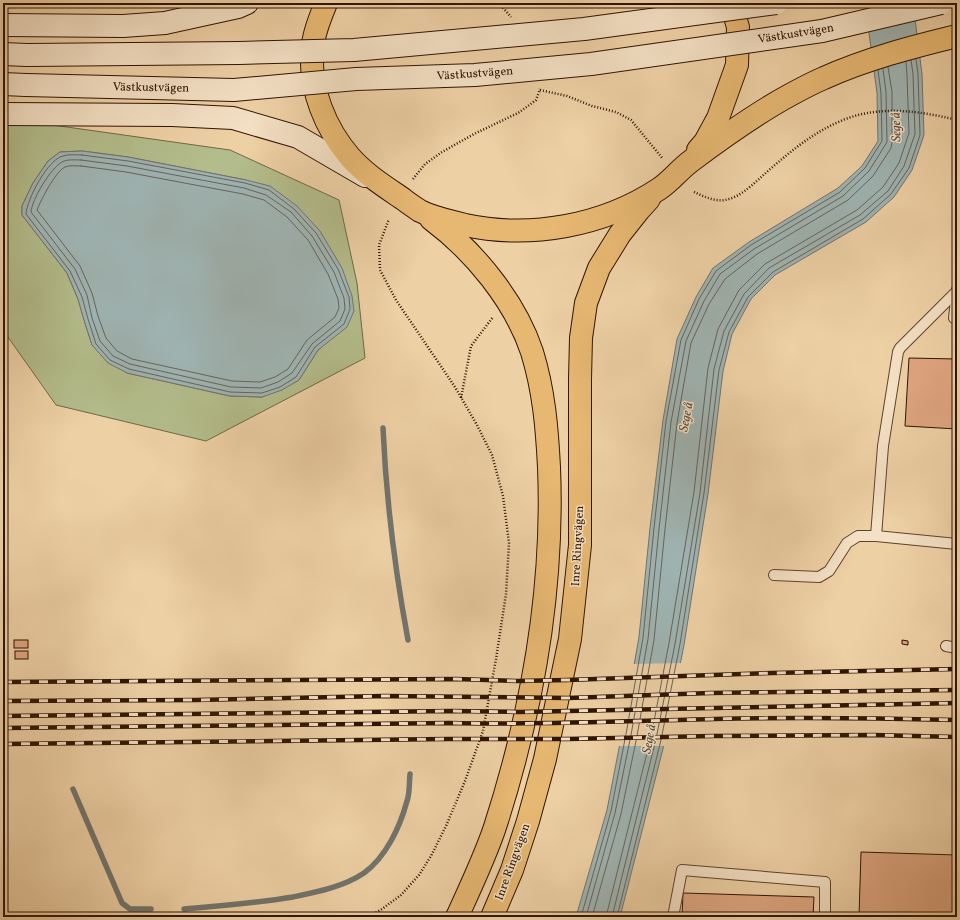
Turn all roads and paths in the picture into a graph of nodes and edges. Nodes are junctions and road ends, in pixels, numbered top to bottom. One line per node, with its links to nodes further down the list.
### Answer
1 (247, 3): 8 (main road)
2 (326, 3): 17 (highway)
3 (499, 3): 7 (path)
4 (732, 3): 15 (highway)
5 (776, 3): 10 (main road, bridge)
6 (941, 3): 11 (main road, Västkustvägen, bridge)
7 (514, 20)
8 (3, 25)
9 (957, 36): 15 (highway)
10 (3, 54)
11 (3, 84)
12 (3, 114): 17 (main road)
13 (957, 120): 19 (path)
14 (663, 159): 16 (path)
15 (689, 162): 18 (highway)
16 (413, 179)
17 (383, 186): 20 (highway)
18 (660, 188): 20 (highway); 34 (highway, Inre Ringvägen)
19 (694, 192)
20 (421, 211): 24 (highway)
21 (389, 219): 26 (path)
22 (957, 288): 23 (lane)
23 (957, 291): 25 (lane); 27 (lane)
24 (501, 292): 26 (path); 33 (highway)
25 (957, 318)
26 (461, 398): 32 (path)
27 (876, 536): 28 (lane); 29 (lane)
28 (957, 544)
29 (774, 575)
30 (946, 646): 31 (lane)
31 (957, 648)
32 (368, 917)
33 (457, 917)
34 (492, 917)
35 (673, 917): 36 (lane)
36 (825, 917)

